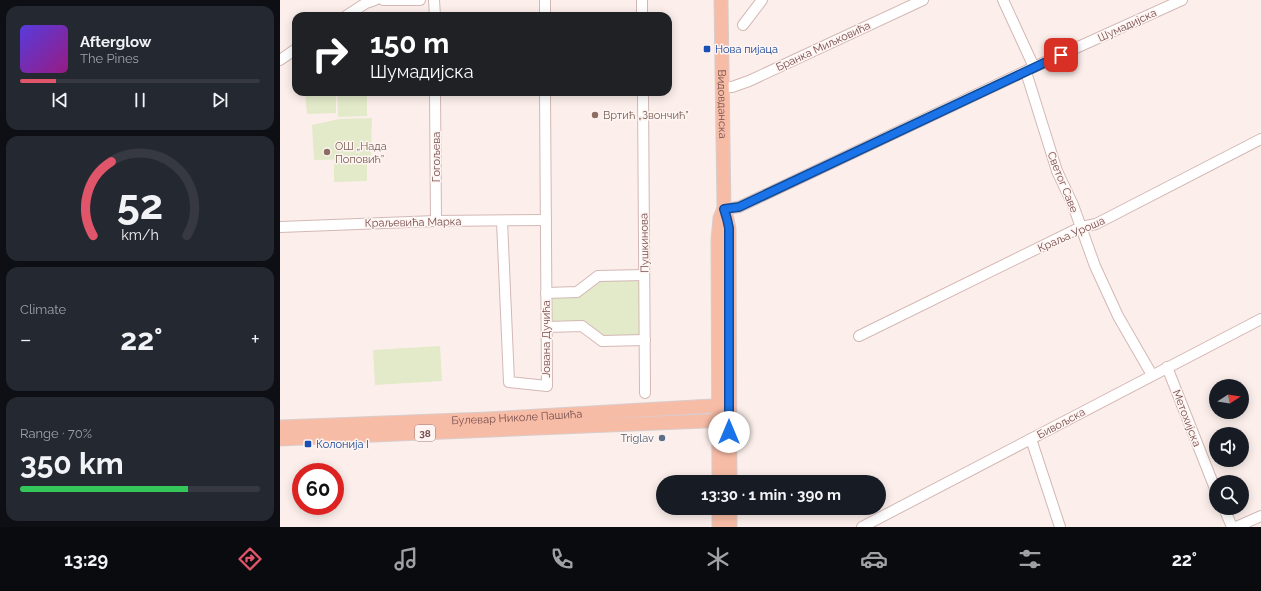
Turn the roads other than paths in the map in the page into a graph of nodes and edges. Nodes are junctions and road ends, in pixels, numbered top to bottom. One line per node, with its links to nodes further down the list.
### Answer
1 (371, 0): 2 (street); 14 (street)
2 (375, 0)
3 (383, 0): 4 (street)
4 (398, 0): 5 (street)
5 (420, 0)
6 (434, 0): 15 (street)
7 (545, 0): 16 (street)
8 (642, 0): 17 (street)
9 (721, 0): 22 (main road, Видовданска)
10 (762, 0): 18 (street)
11 (923, 0): 22 (street, Бранка Миљковића)
12 (1003, 0): 21 (street, Светог Саве)
13 (1182, 0): 21 (street, Шумадијска)
14 (352, 12)
15 (435, 12)
16 (545, 12)
17 (642, 12)
18 (743, 24)
19 (292, 52): 20 (street)
20 (280, 60)
21 (1030, 70): 27 (street, Шумадијска); 32 (street, Светог Саве)
22 (722, 87): 27 (main road, Видовданска)
23 (435, 96): 29 (street, Гогољева)
24 (545, 96): 28 (street, Јована Дучића)
25 (642, 96): 33 (street, Пушкинова)
26 (1261, 139): 32 (street, Краља Уроша)
27 (724, 209): 42 (main road, Видовданска)
28 (546, 220): 30 (street, Краљевића Марка); 34 (street, Јована Дучића)
29 (436, 221): 30 (street, Краљевића Марка); 31 (street, Краљевића Марка)
30 (502, 221): 36 (street, Јована Дучића)
31 (280, 227)
32 (1081, 227): 37 (street, Краља Уроша); 40 (street, Светог Саве)
33 (644, 275): 34 (street); 38 (street, Пушкинова)
34 (546, 293): 36 (street, Јована Дучића)
35 (1261, 319): 39 (street, Бивољска)
36 (547, 327): 38 (street)
37 (859, 336)
38 (645, 340): 41 (street, Пушкинова)
39 (1167, 367): 40 (street, Бивољска); 49 (street, Метохијска)
40 (1152, 375): 46 (street, Бивољска)
41 (645, 393)
42 (724, 405): 43 (main road, Видовданска); 44 (main road, Булевар Николе Пашића / 38)
43 (724, 420): 45 (main road, Булевар Николе Пашића / 38); 47 (main road, Видовданска); 48 (main road, Видовданска)
44 (280, 427)
45 (280, 439)
46 (1031, 439): 56 (street, Бивољска); 57 (street)
47 (720, 475)
48 (729, 475)
49 (1210, 475)
50 (719, 515): 54 (main road)
51 (730, 515): 55 (main road)
52 (1227, 515): 58 (street)
53 (1261, 516): 59 (street)
54 (719, 527)
55 (730, 527)
56 (862, 527)
57 (1060, 527)
58 (1232, 527)
59 (1236, 527)

